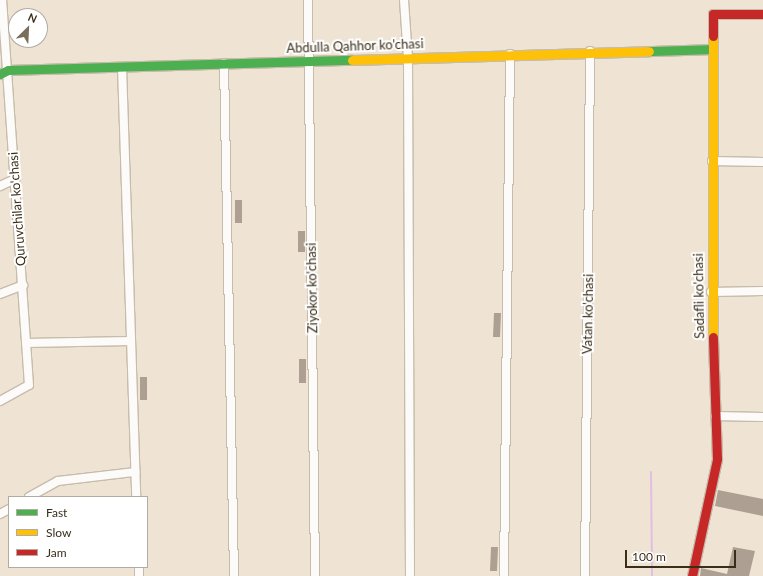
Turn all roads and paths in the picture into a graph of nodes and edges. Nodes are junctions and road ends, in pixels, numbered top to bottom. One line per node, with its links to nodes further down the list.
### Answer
1 (2, 0): 12 (street, Quruvchilar ko'chasi)
2 (308, 0): 9 (street, Ziyokor ko'chasi)
3 (404, 0): 8 (street)
4 (763, 14): 5 (street, Sadafli ko'chasi)
5 (711, 49): 6 (street, Abdulla Qahhor ko'chasi); 13 (street, Sadafli ko'chasi)
6 (590, 51): 7 (street, Abdulla Qahhor ko'chasi); 33 (street, Vatan ko'chasi)
7 (510, 54): 8 (street, Abdulla Qahhor ko'chasi); 32 (street)
8 (408, 58): 9 (street, Abdulla Qahhor ko'chasi); 31 (street)
9 (309, 60): 10 (street, Abdulla Qahhor ko'chasi); 30 (street, Ziyokor ko'chasi)
10 (224, 64): 11 (street, Abdulla Qahhor ko'chasi); 29 (street)
11 (122, 67): 12 (street, Abdulla Qahhor ko'chasi); 21 (street)
12 (4, 72): 15 (street, Quruvchilar ko'chasi)
13 (712, 161): 14 (street); 19 (street, Sadafli ko'chasi)
14 (763, 162)
15 (15, 179): 16 (street); 17 (street, Quruvchilar ko'chasi)
16 (0, 186)
17 (23, 285): 20 (street); 22 (street, Quruvchilar ko'chasi)
18 (763, 291): 19 (street)
19 (711, 292): 24 (street, Sadafli ko'chasi)
20 (0, 294)
21 (131, 341): 22 (street); 26 (street)
22 (26, 343): 23 (street, Quruvchilar ko'chasi)
23 (0, 401)
24 (715, 416): 25 (street); 34 (street, Sadafli ko'chasi)
25 (763, 417)
26 (136, 472): 27 (street); 28 (street)
27 (31, 496)
28 (136, 496)
29 (234, 576)
30 (315, 576)
31 (410, 576)
32 (504, 576)
33 (585, 576)
34 (692, 576)

